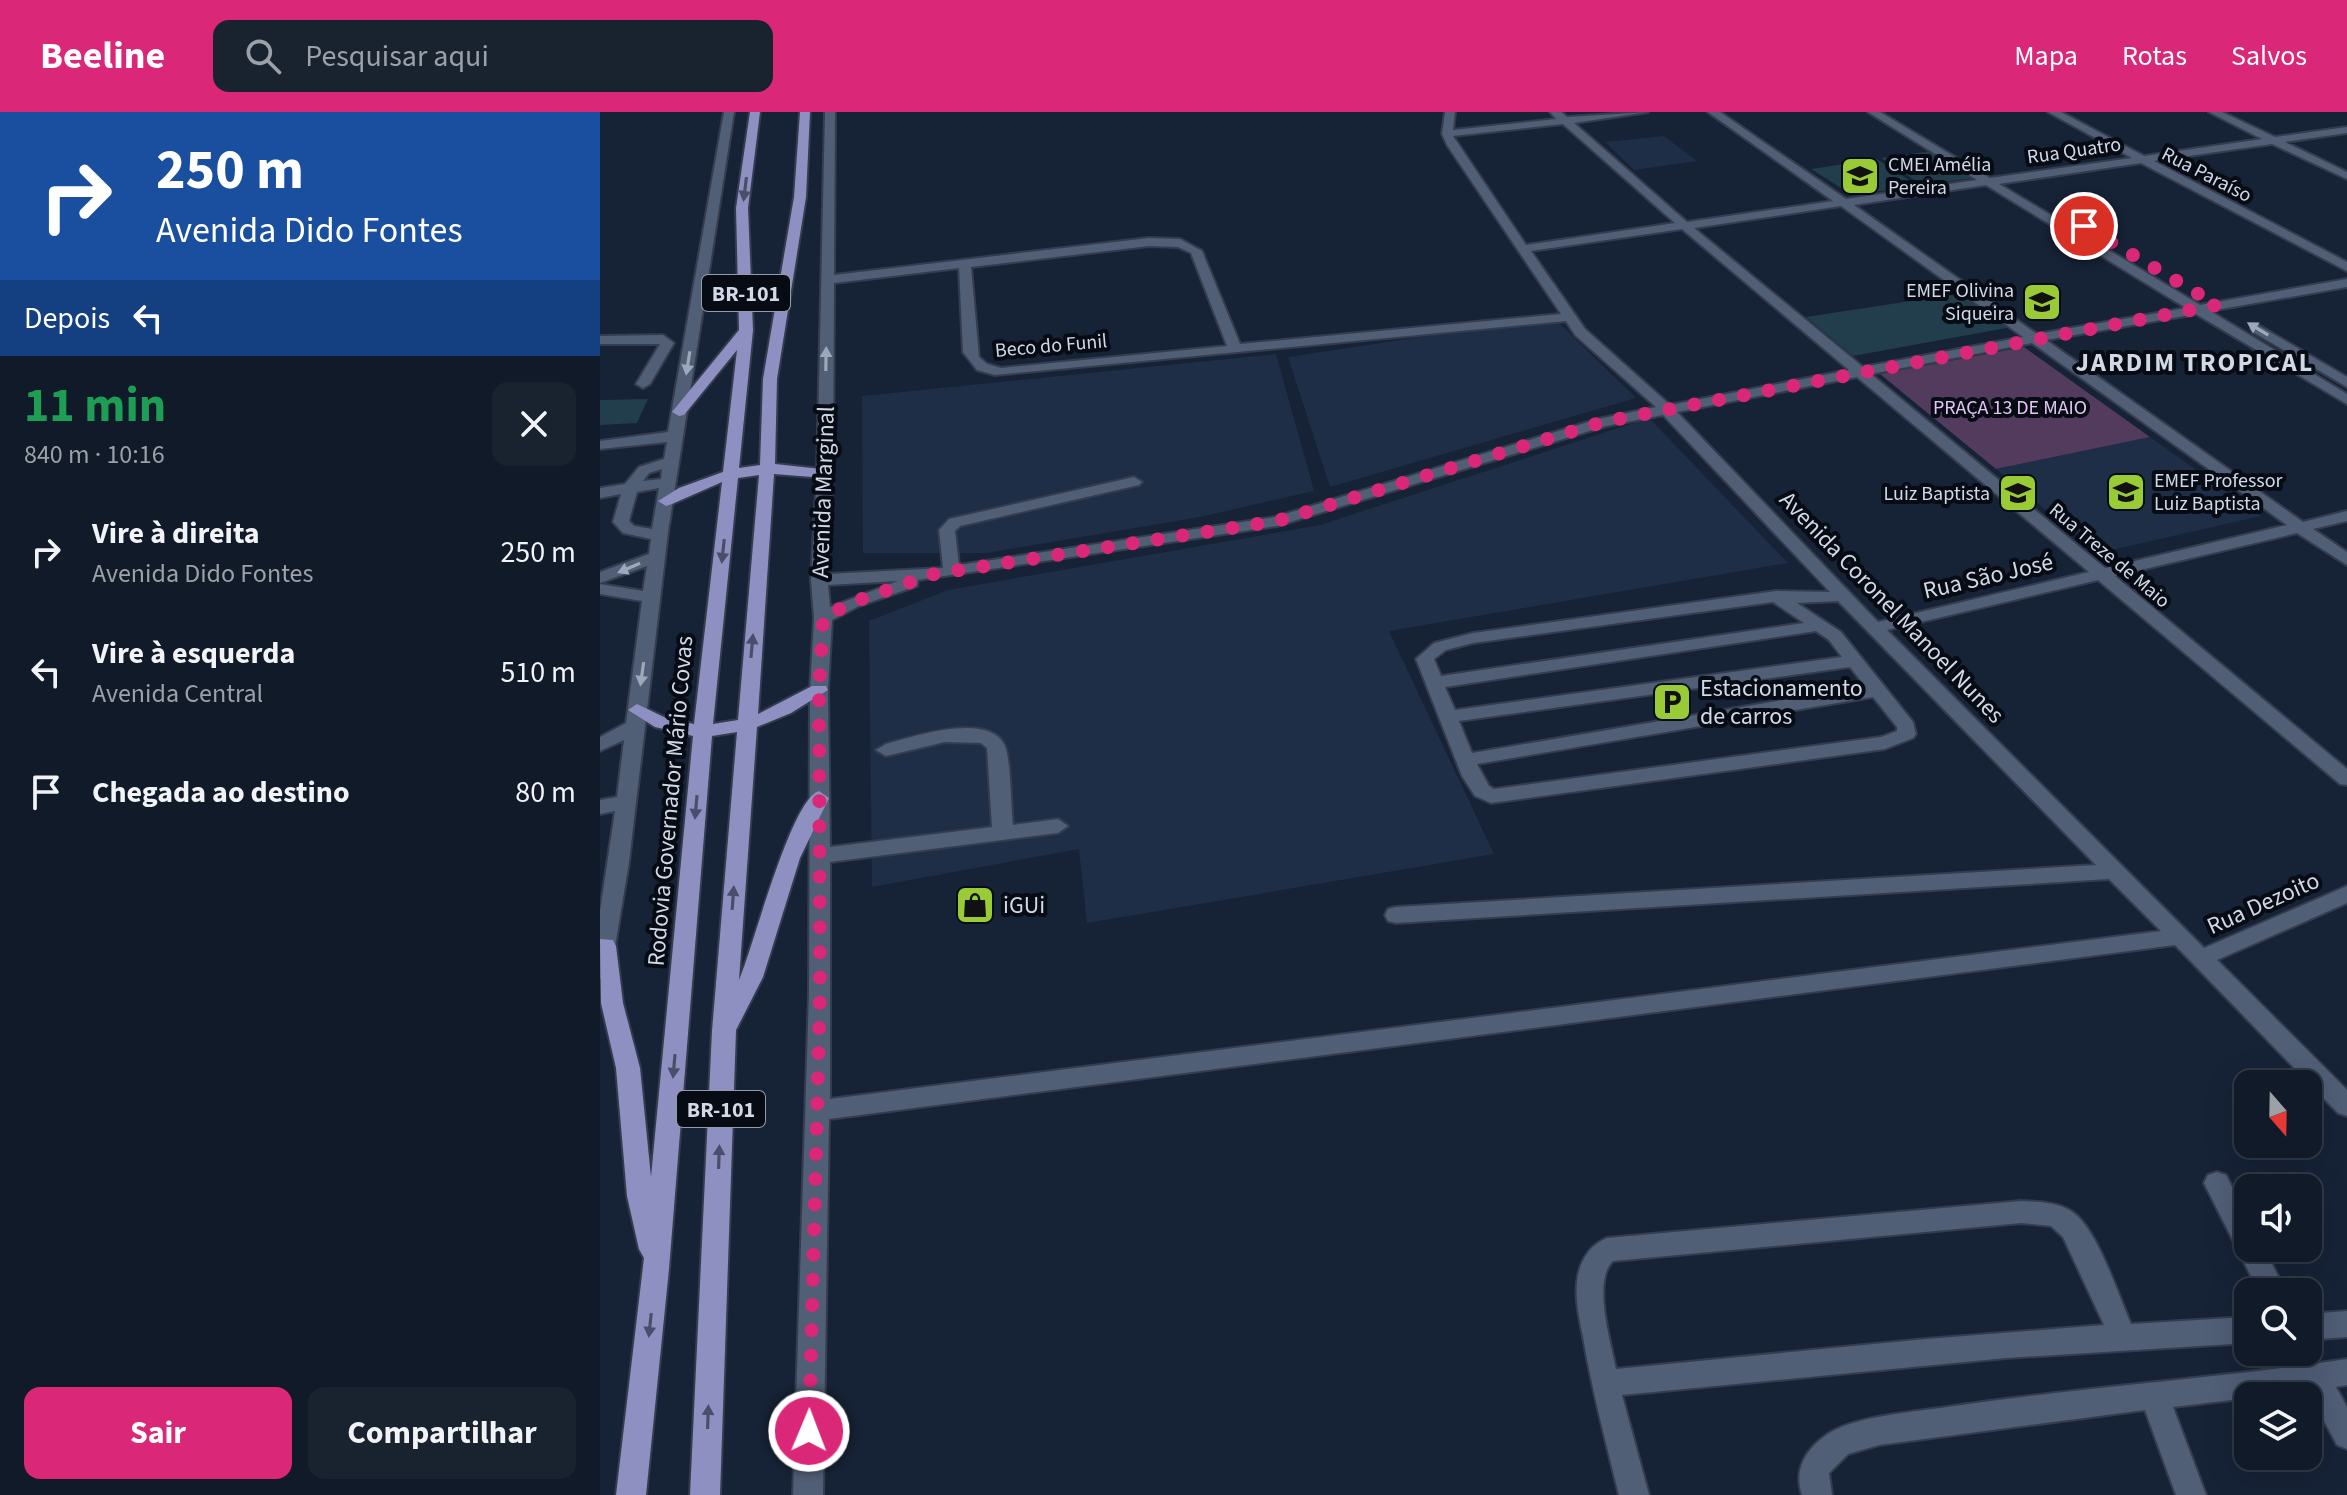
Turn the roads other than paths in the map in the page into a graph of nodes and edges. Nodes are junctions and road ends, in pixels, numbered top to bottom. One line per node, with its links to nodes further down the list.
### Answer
1 (729, 112): 40 (street, one-way to 40)
2 (755, 112): 31 (main road, Rodovia Governador Mário Covas / BR-101, one-way to 31)
3 (805, 112): 44 (main road, BR-101)
4 (830, 112): 25 (street, Avenida Marginal)
5 (1450, 112): 14 (street)
6 (1643, 112): 12 (street)
7 (1713, 112): 20 (street)
8 (1873, 112): 19 (street)
9 (1894, 112): 18 (street)
10 (2053, 112): 16 (street, Rua Paraíso)
11 (2214, 112): 15 (street)
12 (1560, 117): 14 (street); 21 (street, Rua Treze de Maio)
13 (2347, 130): 15 (street, Rua Quatro)
14 (1447, 134): 22 (street, Avenida Coronel Manoel Nunes)
15 (2272, 140): 16 (street, Rua Quatro); 17 (street)
16 (2138, 159): 18 (street, Rua Quatro); 24 (street, Rua Paraíso)
17 (2347, 176)
18 (2004, 178): 19 (street, Rua Quatro); 27 (street)
19 (1987, 180): 20 (street, Rua Quatro); 28 (street)
20 (1846, 203): 21 (street, Rua Quatro); 32 (street)
21 (1685, 226): 22 (street, Rua Quatro); 35 (street, Rua Treze de Maio)
22 (1521, 249): 30 (street, Avenida Coronel Manoel Nunes)
23 (965, 262): 25 (street); 34 (street); 34 (street, Beco do Funil)
24 (2347, 267)
25 (827, 280): 45 (street, Avenida Marginal, one-way to 25)
26 (2347, 283): 29 (street)
27 (2190, 289)
28 (2200, 303): 29 (street); 32 (street); 38 (street)
29 (2217, 305): 36 (street, one-way to 29)
30 (1567, 317): 34 (street, Beco do Funil); 39 (street, Avenida Coronel Manoel Nunes)
31 (746, 330): 40 (main road); 46 (main road, Rodovia Governador Mário Covas / BR-101)
32 (2031, 339): 35 (street); 53 (street)
33 (600, 340): 37 (street)
34 (1234, 347)
35 (1859, 371): 39 (street); 58 (street, Rua Treze de Maio)
36 (2347, 383)
37 (643, 384)
38 (2347, 400)
39 (1666, 409): 57 (street); 62 (street, Avenida Coronel Manoel Nunes)
40 (679, 412): 41 (street)
41 (676, 436): 42 (street); 43 (street)
42 (600, 445)
43 (672, 461): 47 (street); 49 (street)
44 (767, 469): 45 (main road); 46 (main road); 74 (main road, BR-101, one-way to 44)
45 (825, 473): 60 (street, Avenida Marginal)
46 (732, 474): 51 (main road); 75 (main road, Rodovia Governador Mário Covas / BR-101, one-way to 75)
47 (668, 482): 49 (street); 51 (street)
48 (1134, 482): 57 (street)
49 (630, 488): 50 (street); 54 (street)
50 (600, 493)
51 (666, 501): 54 (street)
52 (2347, 516): 53 (street, Rua São José)
53 (2299, 527): 56 (street); 58 (street, Rua São José)
54 (659, 535): 55 (street)
55 (658, 556): 59 (street, one-way to 59); 64 (street)
56 (2347, 560)
57 (943, 573): 60 (street); 65 (street)
58 (2100, 574): 67 (street, Rua São José); 79 (street, Rua Treze de Maio)
59 (600, 578)
60 (819, 580): 65 (street, Avenida Marginal)
61 (600, 589): 64 (street)
62 (1842, 595): 63 (street); 67 (street, Avenida Coronel Manoel Nunes)
63 (1776, 596): 66 (street); 69 (street)
64 (652, 597): 73 (street, one-way to 73)
65 (823, 618): 70 (street, Avenida Marginal)
66 (1822, 625): 68 (street); 69 (street)
67 (1874, 628): 86 (street, Avenida Coronel Manoel Nunes)
68 (1855, 661): 71 (street); 72 (street)
69 (1435, 683): 72 (street)
70 (819, 690): 74 (main road); 80 (street, Avenida Marginal)
71 (1878, 690): 78 (street); 78 (street)
72 (1448, 717): 78 (street)
73 (636, 718): 75 (main road); 76 (street); 81 (street)
74 (745, 724): 75 (main road); 95 (main road, BR-101, one-way to 74)
75 (703, 729): 100 (main road, Rodovia Governador Mário Covas / BR-101, one-way to 100)
76 (600, 745)
77 (886, 750): 84 (street)
78 (1466, 760)
79 (2347, 779)
80 (819, 798): 85 (street, Avenida Marginal); 95 (main road)
81 (624, 802): 82 (street); 87 (street)
82 (600, 807)
83 (1058, 826): 84 (street)
84 (1003, 832): 85 (street)
85 (819, 856): 97 (street, Avenida Marginal)
86 (2113, 871): 90 (street); 91 (street, Avenida Coronel Manoel Nunes)
87 (618, 881): 89 (street); 92 (street)
88 (2347, 894): 93 (street, Rua Dezoito)
89 (600, 898)
90 (1396, 915)
91 (2178, 937): 93 (street, Avenida Coronel Manoel Nunes); 97 (street)
92 (605, 946): 94 (street); 100 (main road)
93 (2199, 959): 96 (street, Avenida Coronel Manoel Nunes)
94 (600, 971)
95 (724, 1031): 111 (main road, BR-101, one-way to 95)
96 (2347, 1106)
97 (817, 1111): 112 (street, Avenida Marginal)
98 (2217, 1183): 99 (street)
99 (2234, 1216)
100 (656, 1269): 110 (main road, Rodovia Governador Mário Covas / BR-101, one-way to 110)
101 (2347, 1324): 102 (street)
102 (2322, 1326)
103 (2234, 1331): 104 (street)
104 (2122, 1335): 107 (street); 107 (street)
105 (2347, 1372): 106 (street)
106 (2315, 1377): 108 (street); 109 (street)
107 (1605, 1384): 113 (street)
108 (2154, 1395): 114 (street); 115 (street)
109 (2347, 1435)
110 (631, 1495)
111 (705, 1495)
112 (808, 1495)
113 (1634, 1495)
114 (1817, 1495)
115 (2191, 1495)

